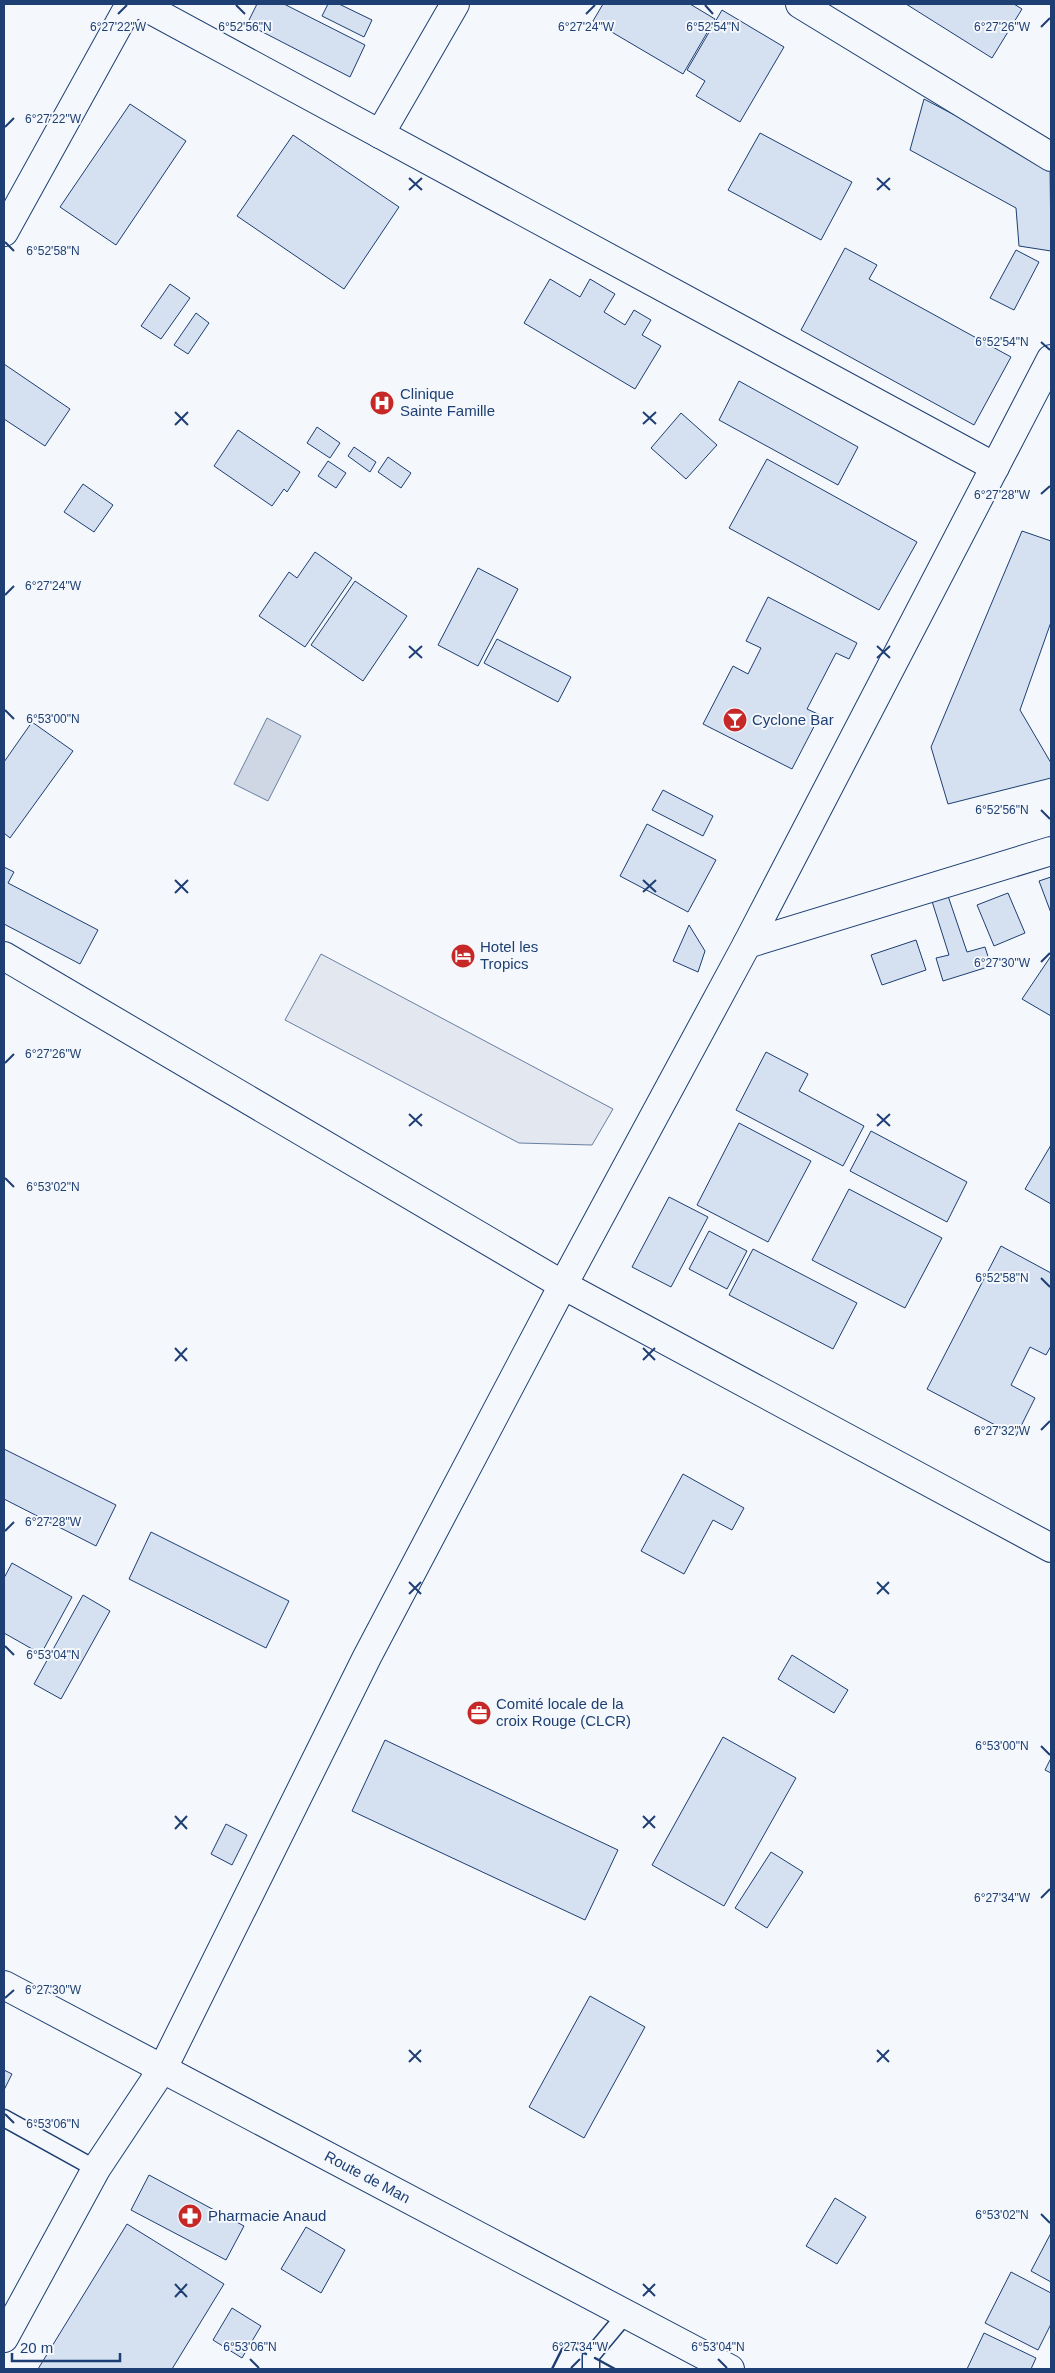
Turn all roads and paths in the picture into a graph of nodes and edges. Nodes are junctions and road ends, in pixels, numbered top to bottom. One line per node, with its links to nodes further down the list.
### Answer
1 (130, 4): 7 (main road)
2 (140, 4): 5 (main road)
3 (455, 4): 5 (main road)
4 (800, 4): 6 (main road)
5 (380, 134): 9 (main road)
6 (1051, 157)
7 (4, 232)
8 (1051, 359): 9 (main road)
9 (994, 467): 11 (main road)
10 (1051, 851): 11 (main road)
11 (747, 944): 13 (main road)
12 (4, 956): 13 (main road)
13 (562, 1285): 14 (main road); 16 (main road)
14 (1051, 1548)
15 (4, 1985): 16 (main road, Route de Man)
16 (163, 2068): 18 (main road); 19 (main road, Route de Man)
17 (4, 2118): 18 (lane)
18 (96, 2169): 20 (main road)
19 (626, 2314): 21 (lane); 22 (main road, Route de Man)
20 (4, 2338)
21 (591, 2369)
22 (730, 2369)

